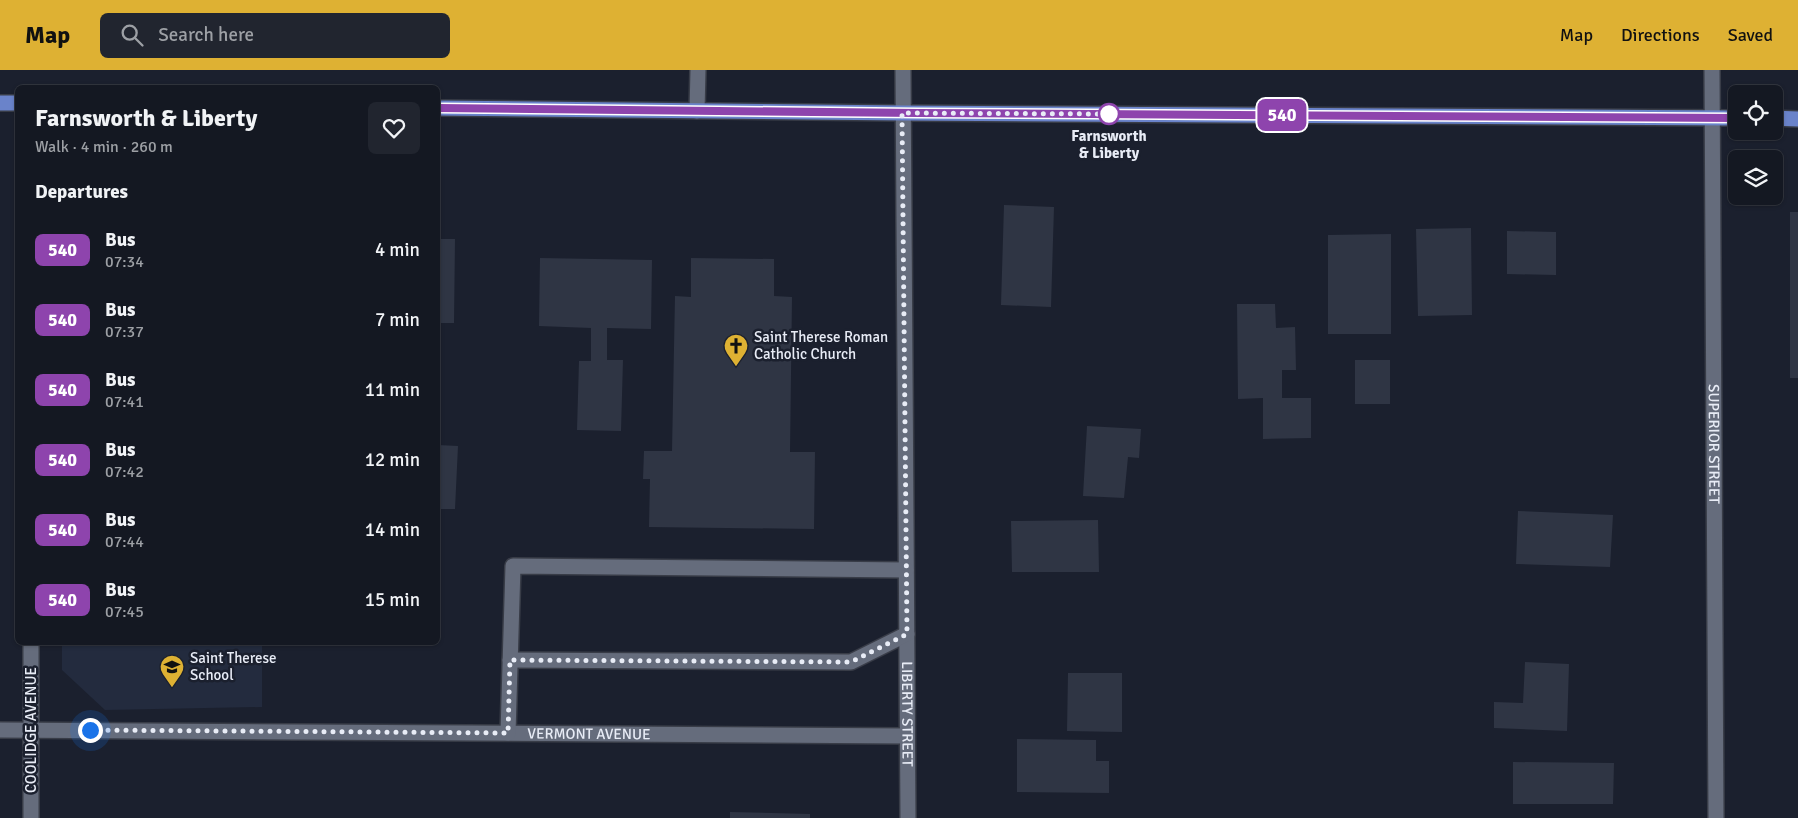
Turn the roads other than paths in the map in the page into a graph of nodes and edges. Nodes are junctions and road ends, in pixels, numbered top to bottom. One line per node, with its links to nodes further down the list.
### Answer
1 (698, 70): 7 (street)
2 (903, 70): 8 (street, LIBERTY STREET)
3 (1712, 70): 9 (street, SUPERIOR STREET)
4 (0, 103): 5 (main road)
5 (15, 104)
6 (440, 108): 7 (main road)
7 (697, 110): 8 (main road)
8 (902, 113): 9 (main road); 13 (street, LIBERTY STREET)
9 (1712, 118): 10 (main road); 23 (street, SUPERIOR STREET)
10 (1728, 118)
11 (1783, 118): 12 (main road)
12 (1798, 119)
13 (906, 570): 14 (street, LIBERTY STREET); 16 (street)
14 (907, 634): 16 (street); 20 (street, LIBERTY STREET)
15 (31, 645): 18 (street, COOLIDGE AVENUE)
16 (510, 660): 19 (street)
17 (0, 730): 18 (street, VERMONT AVENUE)
18 (31, 730): 19 (street, VERMONT AVENUE); 21 (street, COOLIDGE AVENUE)
19 (508, 733): 20 (street, VERMONT AVENUE)
20 (907, 736): 22 (street, LIBERTY STREET)
21 (31, 818)
22 (908, 818)
23 (1716, 818)

